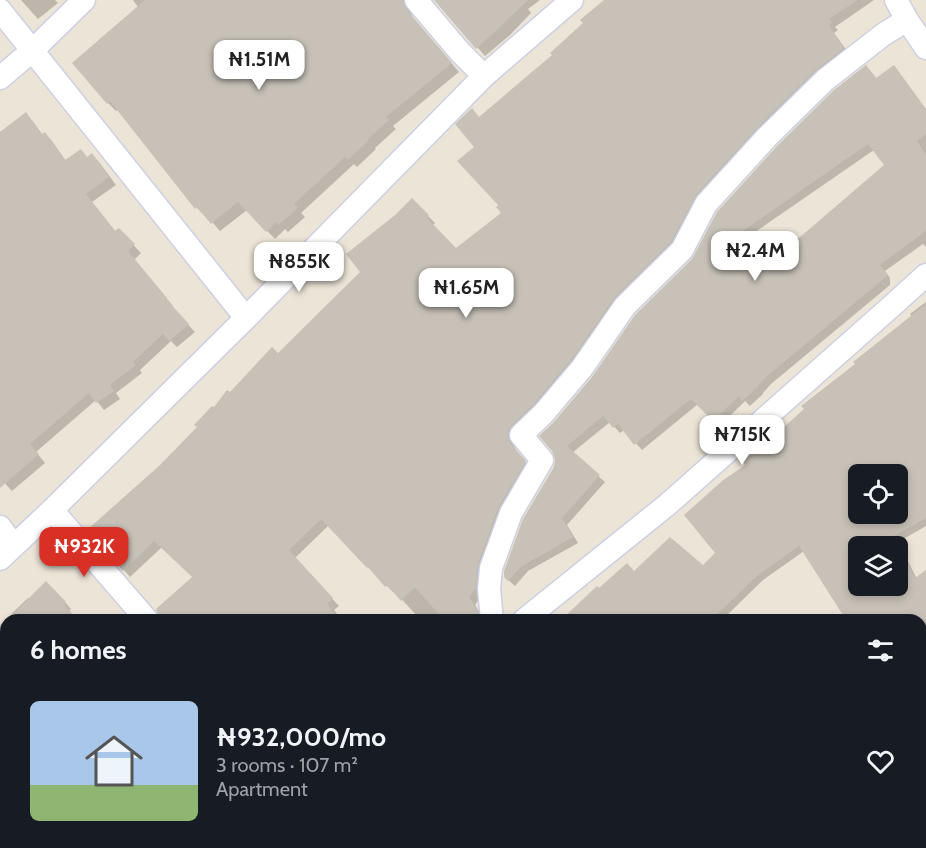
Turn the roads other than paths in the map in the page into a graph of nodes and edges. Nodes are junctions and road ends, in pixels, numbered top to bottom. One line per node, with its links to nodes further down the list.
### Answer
1 (84, 0): 8 (street)
2 (416, 0): 9 (street)
3 (572, 0): 9 (street)
4 (896, 0): 6 (street)
5 (0, 10): 8 (street)
6 (907, 20): 7 (street); 17 (street)
7 (926, 48)
8 (33, 50): 10 (street); 12 (street)
9 (484, 76): 12 (street)
10 (0, 78)
11 (926, 274): 18 (street)
12 (246, 318): 13 (street)
13 (52, 510): 15 (street); 16 (street)
14 (0, 527): 15 (street)
15 (7, 553)
16 (142, 614)
17 (491, 614)
18 (531, 614)

